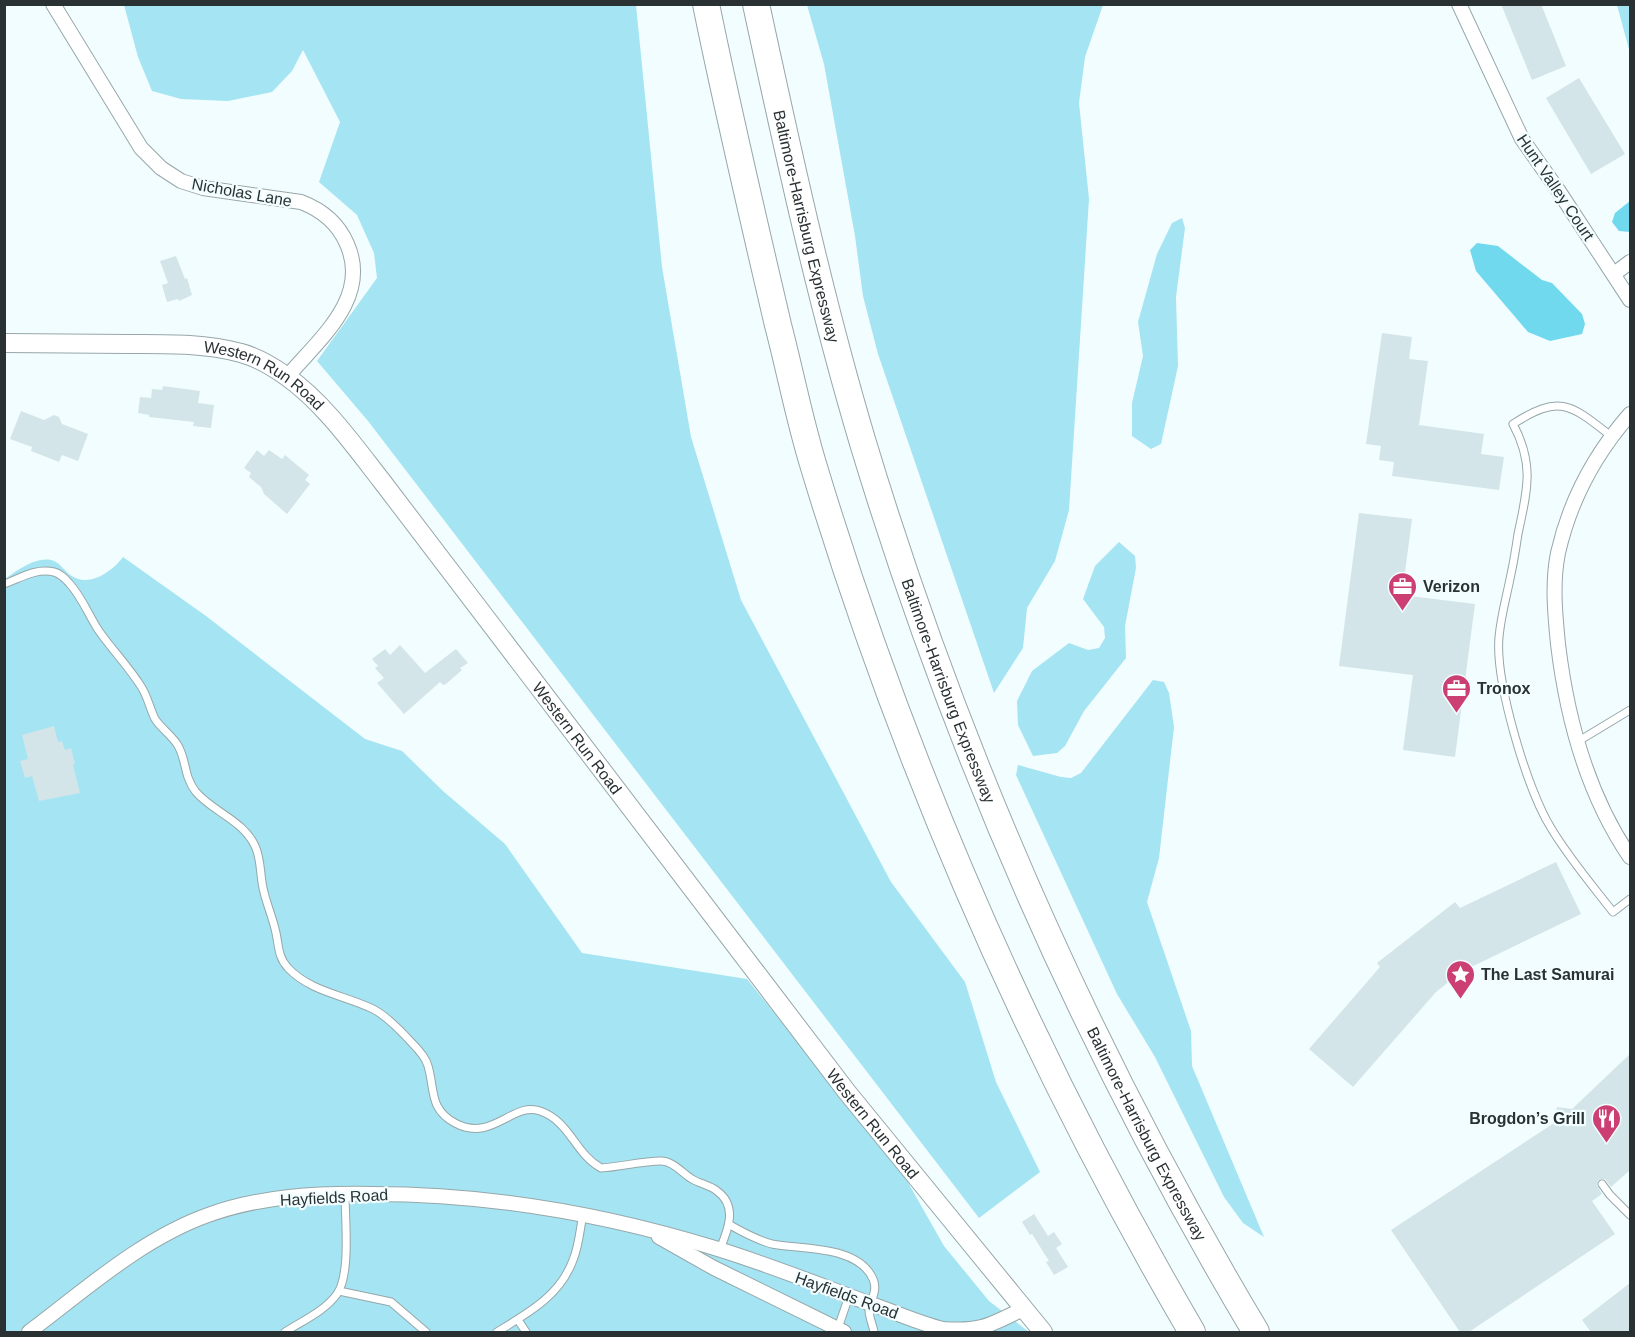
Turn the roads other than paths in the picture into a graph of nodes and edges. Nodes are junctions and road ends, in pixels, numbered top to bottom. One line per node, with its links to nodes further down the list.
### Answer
1 (53, 4): 9 (street, Nicholas Lane)
2 (706, 4): 38 (highway)
3 (756, 4): 39 (highway, Baltimore-Harrisburg Expressway)
4 (1459, 4): 6 (street, Hunt Valley Court)
5 (1630, 262): 6 (street)
6 (1614, 274): 7 (street, Hunt Valley Court)
7 (1630, 300)
8 (4, 344): 9 (street, Western Run Road)
9 (287, 377): 27 (street, Western Run Road)
10 (1630, 414): 11 (street)
11 (1611, 436): 14 (street); 16 (lane)
12 (4, 584): 22 (lane)
13 (1630, 710): 14 (lane)
14 (1577, 742): 15 (street)
15 (1630, 857)
16 (1630, 899)
17 (1602, 1184): 20 (lane)
18 (345, 1194): 19 (street, Hayfields Road); 24 (lane); 30 (street, Hayfields Road)
19 (583, 1214): 21 (street, Hayfields Road); 28 (lane)
20 (1630, 1215)
21 (639, 1226): 23 (street, Hayfields Road); 29 (street, Hayfields Road)
22 (730, 1226): 23 (lane); 26 (lane)
23 (720, 1249): 25 (street, Hayfields Road)
24 (339, 1291): 31 (lane); 32 (lane)
25 (849, 1296): 26 (street, Hayfields Road); 29 (lane)
26 (871, 1304): 27 (street, Hayfields Road); 35 (lane)
27 (1023, 1309): 36 (street); 37 (street, Western Run Road)
28 (518, 1320): 33 (lane); 34 (lane)
29 (840, 1331)
30 (29, 1332)
31 (285, 1332)
32 (426, 1332)
33 (497, 1332)
34 (526, 1332)
35 (874, 1332)
36 (999, 1332)
37 (1043, 1332)
38 (1192, 1332)
39 (1256, 1332)

